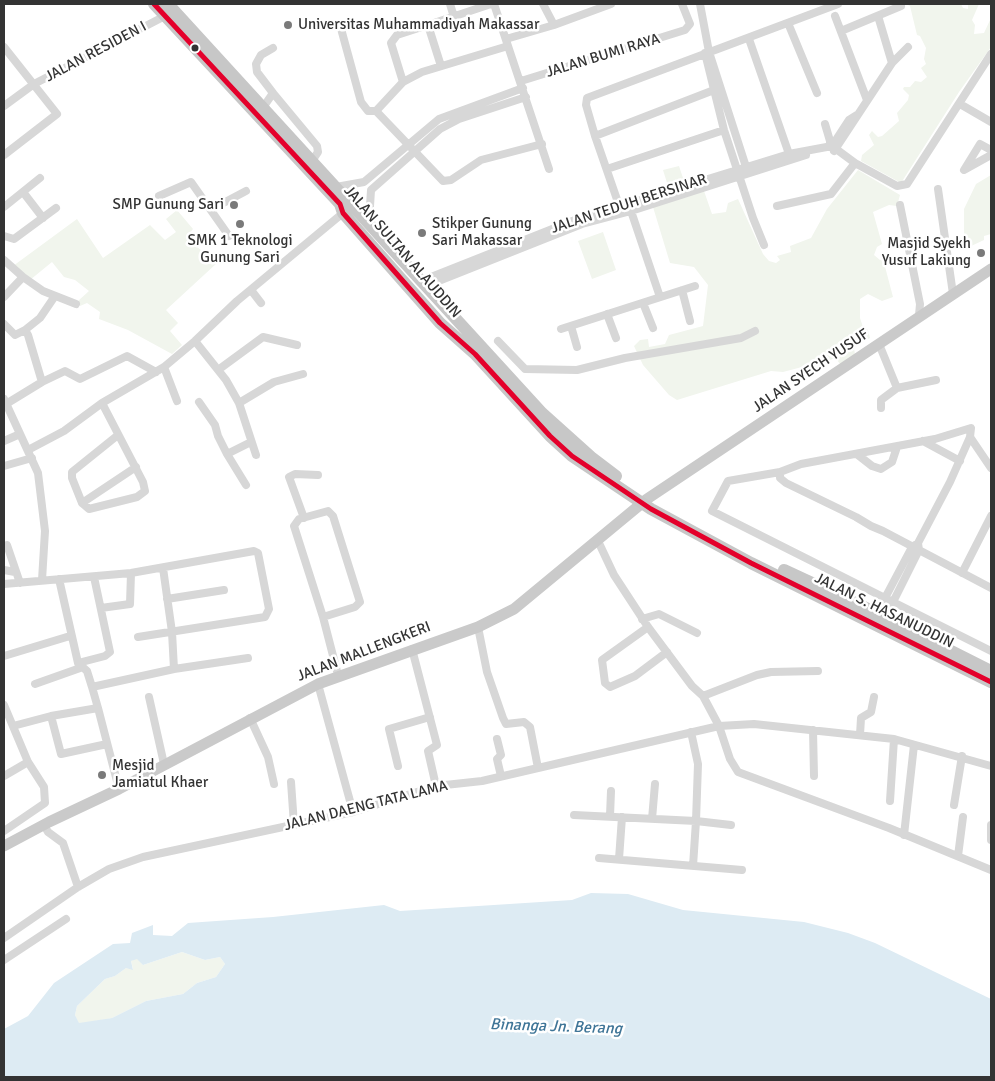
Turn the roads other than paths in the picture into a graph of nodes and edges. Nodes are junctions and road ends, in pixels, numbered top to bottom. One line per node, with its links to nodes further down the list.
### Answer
1 (154, 4): 11 (highway, JALAN SULTAN ALAUDDIN)
2 (450, 4): 15 (street)
3 (492, 4): 15 (street); 22 (street)
4 (543, 4): 19 (street)
5 (611, 4): 19 (street)
6 (682, 4): 33 (street, JALAN BUMI RAYA)
7 (700, 4): 26 (street)
8 (810, 4): 12 (street)
9 (838, 4): 12 (street)
10 (901, 6): 14 (street)
11 (163, 13): 27 (highway, JALAN SULTAN ALAUDDIN); 32 (street, JALAN RESIDEN I)
12 (813, 13): 16 (street)
13 (835, 16): 20 (street)
14 (878, 16): 20 (street); 29 (street)
15 (454, 17): 18 (street)
16 (788, 23): 21 (street); 36 (street)
17 (340, 25): 41 (street)
18 (428, 25): 30 (street); 31 (street)
19 (554, 25): 22 (street)
20 (841, 31): 37 (street)
21 (748, 38): 26 (street); 51 (street)
22 (507, 43): 30 (street); 33 (street)
23 (908, 47): 29 (street)
24 (273, 48): 35 (street)
25 (5, 50): 32 (street)
26 (707, 53): 34 (street); 45 (street); 58 (street)
27 (208, 54): 40 (highway, JALAN SULTAN ALAUDDIN); 74 (highway, JALAN SULTAN ALAUDDIN)
28 (991, 54): 38 (street)
29 (892, 63): 37 (street)
30 (441, 66): 31 (street)
31 (403, 82): 41 (street)
32 (34, 84): 39 (street, JALAN RESIDEN I); 52 (street, JALAN RESIDEN I)
33 (523, 89): 46 (street, JALAN BUMI RAYA); 47 (street); 50 (street, JALAN BUMI RAYA)
34 (714, 90): 44 (street); 45 (street)
35 (273, 93): 40 (street); 54 (street)
36 (817, 93)
37 (866, 100): 48 (street)
38 (960, 104): 42 (street); 55 (street)
39 (4, 106)
40 (262, 109): 54 (highway, JALAN SULTAN ALAUDDIN)
41 (376, 111): 46 (street)
42 (991, 122)
43 (825, 124): 48 (street)
44 (724, 130): 57 (street); 58 (street)
45 (595, 136): 57 (street)
46 (408, 144): 50 (street); 60 (street, JALAN BUMI RAYA)
47 (542, 144): 50 (street); 56 (street)
48 (834, 150): 51 (street, JALAN TEDUH BERSINAR); 55 (street); 58 (street, JALAN TEDUH BERSINAR)
49 (991, 150): 53 (street)
50 (414, 151): 63 (street, JALAN BUMI RAYA)
51 (788, 154): 58 (street, JALAN TEDUH BERSINAR)
52 (4, 155)
53 (991, 155)
54 (312, 161): 61 (highway, JALAN SULTAN ALAUDDIN)
55 (855, 164): 68 (street)
56 (549, 169)
57 (607, 169): 72 (street)
58 (743, 171): 72 (street, JALAN TEDUH BERSINAR); 73 (street, JALAN TEDUH BERSINAR); 79 (street)
59 (40, 178): 65 (street)
60 (364, 182): 61 (street, JALAN BUMI RAYA); 63 (street)
61 (336, 188): 76 (highway, JALAN SULTAN ALAUDDIN)
62 (938, 189): 87 (street)
63 (371, 190): 76 (street)
64 (246, 191): 71 (street)
65 (23, 192): 69 (street); 75 (street)
66 (159, 196): 71 (street)
67 (900, 205): 95 (street)
68 (777, 206)
69 (4, 207)
70 (56, 208): 75 (street)
71 (212, 209): 78 (street)
72 (621, 210): 73 (street, JALAN TEDUH BERSINAR); 83 (street, JALAN TEDUH BERSINAR)
73 (631, 211): 89 (street)
74 (342, 213): 85 (street); 109 (highway, JALAN SULTAN ALAUDDIN)
75 (43, 218): 77 (street)
76 (369, 222): 83 (highway, JALAN SULTAN ALAUDDIN)
77 (4, 236)
78 (229, 236)
79 (764, 246)
80 (4, 260): 82 (street)
81 (991, 270): 87 (main road, JALAN SYECH YUSUF)
82 (23, 276): 88 (street); 90 (street)
83 (423, 283): 109 (highway, JALAN SULTAN ALAUDDIN)
84 (695, 286): 86 (street)
85 (251, 290): 91 (street); 105 (street)
86 (682, 290): 89 (street); 96 (street)
87 (954, 294): 95 (main road, JALAN SYECH YUSUF)
88 (55, 296): 93 (street); 101 (street)
89 (660, 296): 92 (street)
90 (4, 298)
91 (261, 303)
92 (643, 303): 94 (street); 99 (street)
93 (76, 304)
94 (607, 314): 98 (street); 103 (street)
95 (920, 315): 106 (main road, JALAN SYECH YUSUF)
96 (690, 321)
97 (4, 324): 101 (street)
98 (571, 326): 100 (street); 108 (street)
99 (653, 328)
100 (561, 329)
101 (25, 330): 115 (street)
102 (755, 331): 104 (street)
103 (616, 338)
104 (498, 341)
105 (195, 342): 110 (street); 111 (street)
106 (879, 344): 116 (street); 142 (main road, JALAN SYECH YUSUF)
107 (297, 345): 111 (street)
108 (577, 347)
109 (479, 351): 142 (highway, JALAN SULTAN ALAUDDIN)
110 (164, 367): 112 (street); 117 (street)
111 (218, 370): 121 (street)
112 (156, 372): 115 (street); 120 (street)
113 (303, 374): 121 (street)
114 (936, 380): 116 (street)
115 (42, 382): 118 (street)
116 (897, 388): 122 (street)
117 (177, 401)
118 (5, 402): 123 (street)
119 (199, 402): 131 (street)
120 (102, 403): 124 (street); 130 (street)
121 (239, 403): 127 (street)
122 (881, 408)
123 (20, 434): 126 (street); 130 (street)
124 (118, 435): 137 (street); 143 (street)
125 (970, 437): 128 (street); 135 (street); 138 (street)
126 (4, 441)
127 (250, 442): 131 (street); 132 (street)
128 (923, 442): 129 (street); 135 (street)
129 (897, 447): 133 (street); 133 (street)
130 (28, 450): 134 (street)
131 (227, 454): 141 (street)
132 (256, 455)
133 (858, 455): 139 (street)
134 (32, 458): 136 (street); 157 (street)
135 (960, 461): 148 (street)
136 (4, 466)
137 (136, 466): 143 (street); 143 (street)
138 (991, 468)
139 (780, 472): 148 (street); 163 (street)
140 (318, 475): 145 (street)
141 (246, 485)
142 (642, 502): 146 (main road, JALAN MALLENGKERI); 149 (highway, JALAN SULTAN ALAUDDIN)
143 (82, 503)
144 (991, 516): 154 (street)
145 (304, 518): 165 (street); 165 (street)
146 (598, 541): 166 (street); 168 (main road, JALAN MALLENGKERI)
147 (7, 544): 152 (street)
148 (916, 547): 154 (street); 163 (street)
149 (764, 565): 167 (highway, JALAN S. HASANUDDIN)
150 (163, 568): 153 (street); 162 (street); 170 (street)
151 (4, 570): 152 (street)
152 (15, 572): 158 (street)
153 (131, 573): 155 (street); 164 (street)
154 (962, 573): 160 (street)
155 (94, 577): 156 (street); 164 (street)
156 (59, 579): 157 (street); 172 (street)
157 (42, 580): 158 (street)
158 (20, 583): 159 (street)
159 (4, 584)
160 (991, 588)
161 (224, 590): 162 (street)
162 (167, 599): 170 (street)
163 (889, 600): 167 (street); 175 (street)
164 (101, 608): 179 (street)
165 (323, 617): 183 (street)
166 (642, 619): 169 (street); 171 (street)
167 (878, 620): 182 (highway, JALAN S. HASANUDDIN); 184 (highway, JALAN S. HASANUDDIN)
168 (478, 627): 174 (main road, JALAN MALLENGKERI); 211 (street)
169 (648, 627): 176 (street); 176 (street)
170 (172, 632): 173 (street); 180 (street)
171 (697, 633)
172 (70, 636): 177 (street); 179 (street)
173 (138, 637)
174 (412, 648): 183 (main road, JALAN MALLENGKERI); 195 (street)
175 (991, 651)
176 (667, 652): 188 (street)
177 (4, 656)
178 (248, 658): 180 (street)
179 (80, 665): 185 (street); 187 (street)
180 (174, 669): 187 (street)
181 (818, 671): 188 (street)
182 (991, 671)
183 (338, 675): 186 (main road, JALAN MALLENGKERI)
184 (991, 682)
185 (35, 684)
186 (318, 684): 196 (main road, JALAN MALLENGKERI); 223 (street)
187 (92, 687): 192 (street)
188 (704, 696): 198 (street)
189 (149, 697): 208 (street)
190 (874, 697): 201 (street)
191 (4, 705): 194 (street)
192 (98, 708): 193 (street); 204 (street)
193 (51, 716): 197 (street); 204 (street)
194 (6, 717): 197 (street)
195 (430, 717): 209 (street); 218 (street)
196 (250, 718): 208 (main road, JALAN MALLENGKERI); 216 (street)
197 (13, 726): 207 (street)
198 (718, 726): 199 (street, JALAN DAENG TATA LAMA); 200 (street, JALAN DAENG TATA LAMA); 235 (street)
199 (812, 730): 201 (street, JALAN DAENG TATA LAMA); 214 (street)
200 (691, 732): 211 (street, JALAN DAENG TATA LAMA); 229 (street)
201 (860, 735): 203 (street, JALAN DAENG TATA LAMA)
202 (497, 739): 213 (street)
203 (894, 739): 205 (street, JALAN DAENG TATA LAMA); 221 (street)
204 (107, 744): 219 (street)
205 (914, 745): 206 (street, JALAN DAENG TATA LAMA); 235 (street)
206 (962, 756): 210 (street, JALAN DAENG TATA LAMA); 222 (street)
207 (28, 762): 212 (street); 234 (street)
208 (164, 764): 219 (main road, JALAN MALLENGKERI)
209 (398, 766)
210 (991, 766)
211 (538, 768): 213 (street, JALAN DAENG TATA LAMA)
212 (4, 776)
213 (501, 776): 218 (street, JALAN DAENG TATA LAMA)
214 (814, 776)
215 (291, 782): 232 (street)
216 (274, 784)
217 (655, 784): 228 (street)
218 (436, 786): 223 (street, JALAN DAENG TATA LAMA)
219 (119, 789): 231 (main road, JALAN MALLENGKERI)
220 (612, 791): 225 (street)
221 (890, 801)
222 (954, 805)
223 (353, 812): 232 (street, JALAN DAENG TATA LAMA)
224 (574, 815): 225 (street)
225 (610, 816): 226 (street)
226 (622, 817): 228 (street); 240 (street)
227 (963, 817): 238 (street)
228 (652, 819): 229 (street)
229 (696, 821): 230 (street); 241 (street)
230 (731, 824)
231 (44, 825): 237 (main road, JALAN MALLENGKERI); 244 (street)
232 (294, 825): 244 (street, JALAN DAENG TATA LAMA)
233 (991, 825): 236 (street)
234 (4, 832)
235 (904, 835): 238 (street)
236 (991, 840)
237 (4, 846)
238 (958, 856): 243 (street)
239 (600, 858): 240 (street)
240 (619, 859): 241 (street)
241 (692, 866): 242 (street)
242 (742, 870)
243 (991, 870)
244 (78, 887): 246 (street, JALAN DAENG TATA LAMA)
245 (66, 919): 247 (street)
246 (4, 938)
247 (4, 960)

